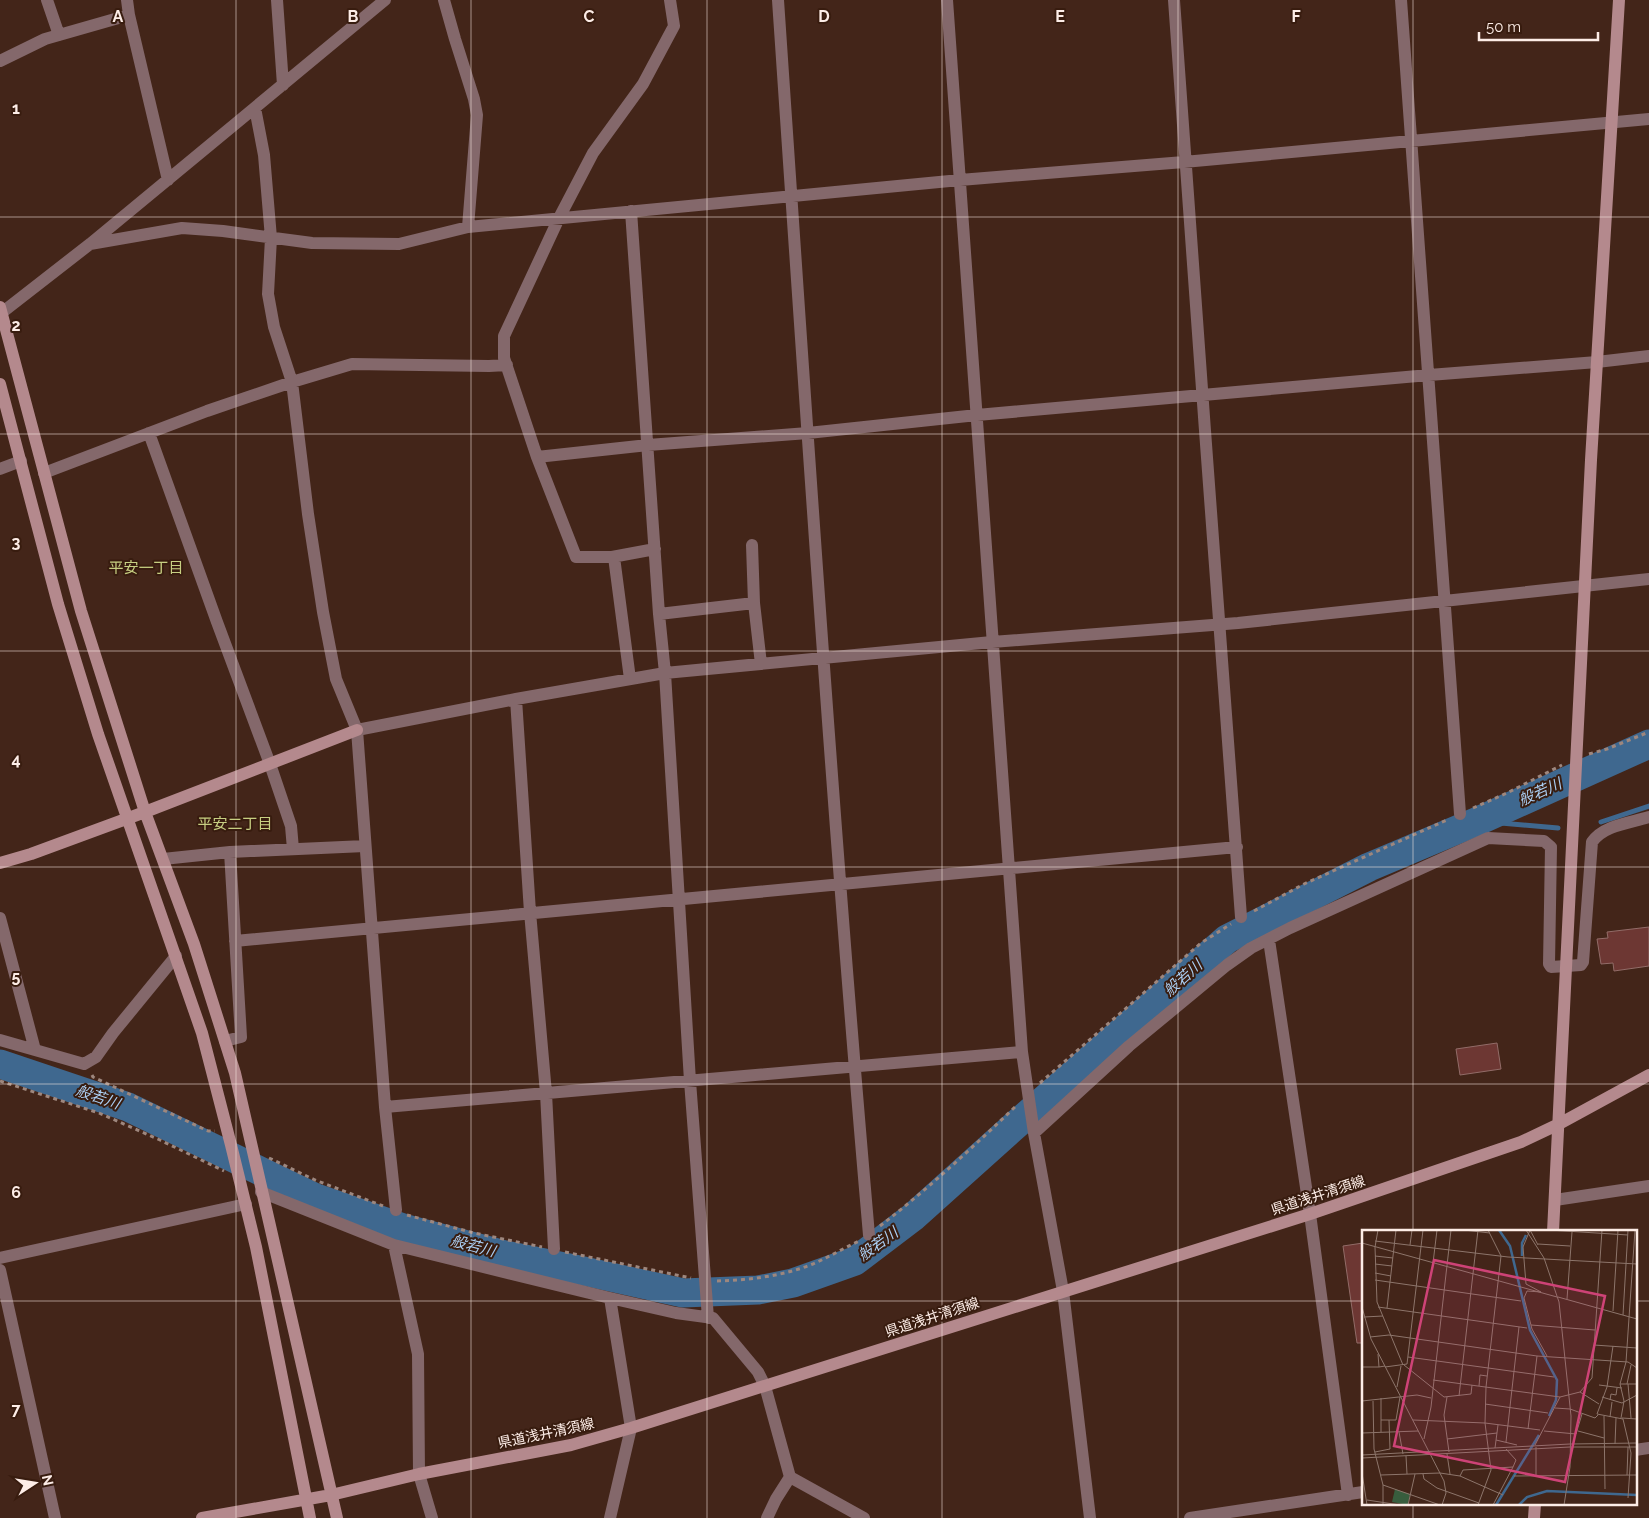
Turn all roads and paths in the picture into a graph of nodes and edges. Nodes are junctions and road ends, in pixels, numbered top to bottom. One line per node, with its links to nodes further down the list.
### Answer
1 (47, 0): 13 (street)
2 (127, 0): 12 (street)
3 (277, 0): 15 (street)
4 (385, 0): 15 (street)
5 (444, 0): 26 (street)
6 (670, 0): 25 (street)
7 (778, 0): 23 (street)
8 (947, 0): 22 (street)
9 (1174, 0): 20 (street)
10 (1401, 0): 19 (street)
11 (1619, 0): 18 (street)
12 (129, 15): 13 (street); 21 (street)
13 (59, 35): 14 (street)
14 (0, 60)
15 (283, 85): 16 (street)
16 (255, 108): 21 (street); 27 (street)
17 (1649, 119): 18 (street)
18 (1611, 123): 19 (street); 31 (street)
19 (1411, 141): 20 (street); 33 (street)
20 (1184, 162): 22 (street); 36 (street)
21 (168, 180): 28 (street)
22 (960, 180): 23 (street); 37 (street)
23 (792, 196): 24 (street); 39 (street)
24 (631, 211): 25 (street); 40 (street)
25 (559, 218): 26 (street); 32 (street)
26 (468, 227): 27 (street)
27 (271, 238): 28 (street); 34 (street)
28 (90, 244): 29 (street)
29 (0, 311): 44 (street)
30 (1649, 356): 31 (street)
31 (1596, 362): 33 (street); 49 (street)
32 (507, 365): 34 (street); 41 (street)
33 (1429, 375): 36 (street); 50 (street)
34 (292, 382): 38 (street); 60 (street)
35 (0, 384): 42 (street)
36 (1202, 395): 37 (street); 53 (street)
37 (977, 415): 39 (street); 54 (street)
38 (149, 433): 44 (street); 61 (street)
39 (808, 433): 40 (street); 55 (street)
40 (648, 445): 41 (street); 46 (street)
41 (537, 457): 47 (street)
42 (21, 461): 43 (street); 65 (street)
43 (0, 469)
44 (44, 473): 62 (street)
45 (752, 545): 51 (street)
46 (655, 549): 47 (street); 52 (street)
47 (614, 557): 58 (street)
48 (1649, 579): 49 (street)
49 (1584, 585): 50 (street); 82 (street)
50 (1445, 602): 53 (street); 63 (street)
51 (754, 603): 52 (street); 56 (street)
52 (659, 614): 57 (street)
53 (1221, 625): 54 (street); 67 (street)
54 (992, 642): 55 (street); 72 (street)
55 (822, 659): 56 (street); 73 (street)
56 (761, 664): 57 (street)
57 (665, 673): 58 (street); 74 (street)
58 (630, 679): 59 (street)
59 (516, 699): 60 (street); 75 (street)
60 (356, 730): 61 (street); 66 (street)
61 (270, 764): 62 (street); 68 (street)
62 (145, 812): 65 (street); 70 (street)
63 (1460, 814)
64 (1649, 817): 82 (street)
65 (127, 818): 71 (street); 81 (street)
66 (365, 846): 68 (street); 78 (street)
67 (1237, 847): 72 (street); 76 (street)
68 (292, 849): 69 (street)
69 (230, 852): 70 (street); 80 (street)
70 (163, 859): 84 (street)
71 (0, 863)
72 (1008, 868): 73 (street); 86 (street)
73 (840, 884): 74 (street); 88 (street)
74 (678, 898): 75 (street); 91 (street)
75 (530, 912): 78 (street); 92 (street)
76 (1242, 917)
77 (0, 918): 85 (street)
78 (372, 927): 80 (street); 93 (street)
79 (1269, 940): 82 (street); 96 (street); 103 (street)
80 (235, 941): 84 (street)
81 (176, 956): 87 (street); 95 (street)
82 (1566, 966): 94 (street)
83 (0, 1040): 85 (street)
84 (224, 1041): 99 (street)
85 (35, 1050): 87 (street)
86 (1022, 1052): 88 (street); 96 (street)
87 (84, 1064): 95 (path)
88 (854, 1068): 91 (street); 105 (street)
89 (1649, 1075): 94 (street, 県道浅井清須線)
90 (0, 1081): 97 (path)
91 (690, 1081): 92 (street); 112 (street)
92 (546, 1093): 93 (street); 107 (street)
93 (385, 1107): 102 (street)
94 (1559, 1124): 100 (street); 103 (street, 県道浅井清須線)
95 (228, 1131): 97 (street)
96 (1034, 1133): 110 (street)
97 (239, 1176): 101 (street)
98 (1649, 1186): 100 (street)
99 (260, 1188): 106 (street); 120 (street)
100 (1555, 1200): 104 (street)
101 (246, 1204): 108 (street); 122 (street)
102 (396, 1210)
103 (1310, 1214): 110 (street, 県道浅井清須線); 121 (street)
104 (1553, 1230)
105 (869, 1235)
106 (394, 1245): 111 (street); 117 (street)
107 (554, 1249)
108 (0, 1258)
109 (0, 1270): 124 (street)
110 (1063, 1291): 113 (street, 県道浅井清須線); 132 (street)
111 (610, 1298): 112 (street); 114 (street)
112 (708, 1318): 113 (street)
113 (765, 1386): 114 (street, 県道浅井清須線); 118 (street)
114 (631, 1428): 117 (street, 県道浅井清須線); 129 (street)
115 (1649, 1448): 116 (street)
116 (1636, 1450)
117 (419, 1474): 120 (street, 県道浅井清須線); 128 (street)
118 (790, 1477): 130 (street); 131 (street)
119 (1362, 1492): 121 (street)
120 (331, 1495): 122 (street, 県道浅井清須線); 127 (street)
121 (1348, 1495): 123 (street)
122 (306, 1500): 125 (street, 県道浅井清須線); 126 (street)
123 (1220, 1516): 133 (street)
124 (55, 1518)
125 (202, 1518)
126 (310, 1518)
127 (337, 1518)
128 (432, 1518)
129 (610, 1518)
130 (767, 1518)
131 (864, 1518)
132 (1090, 1518)
133 (1190, 1518)

